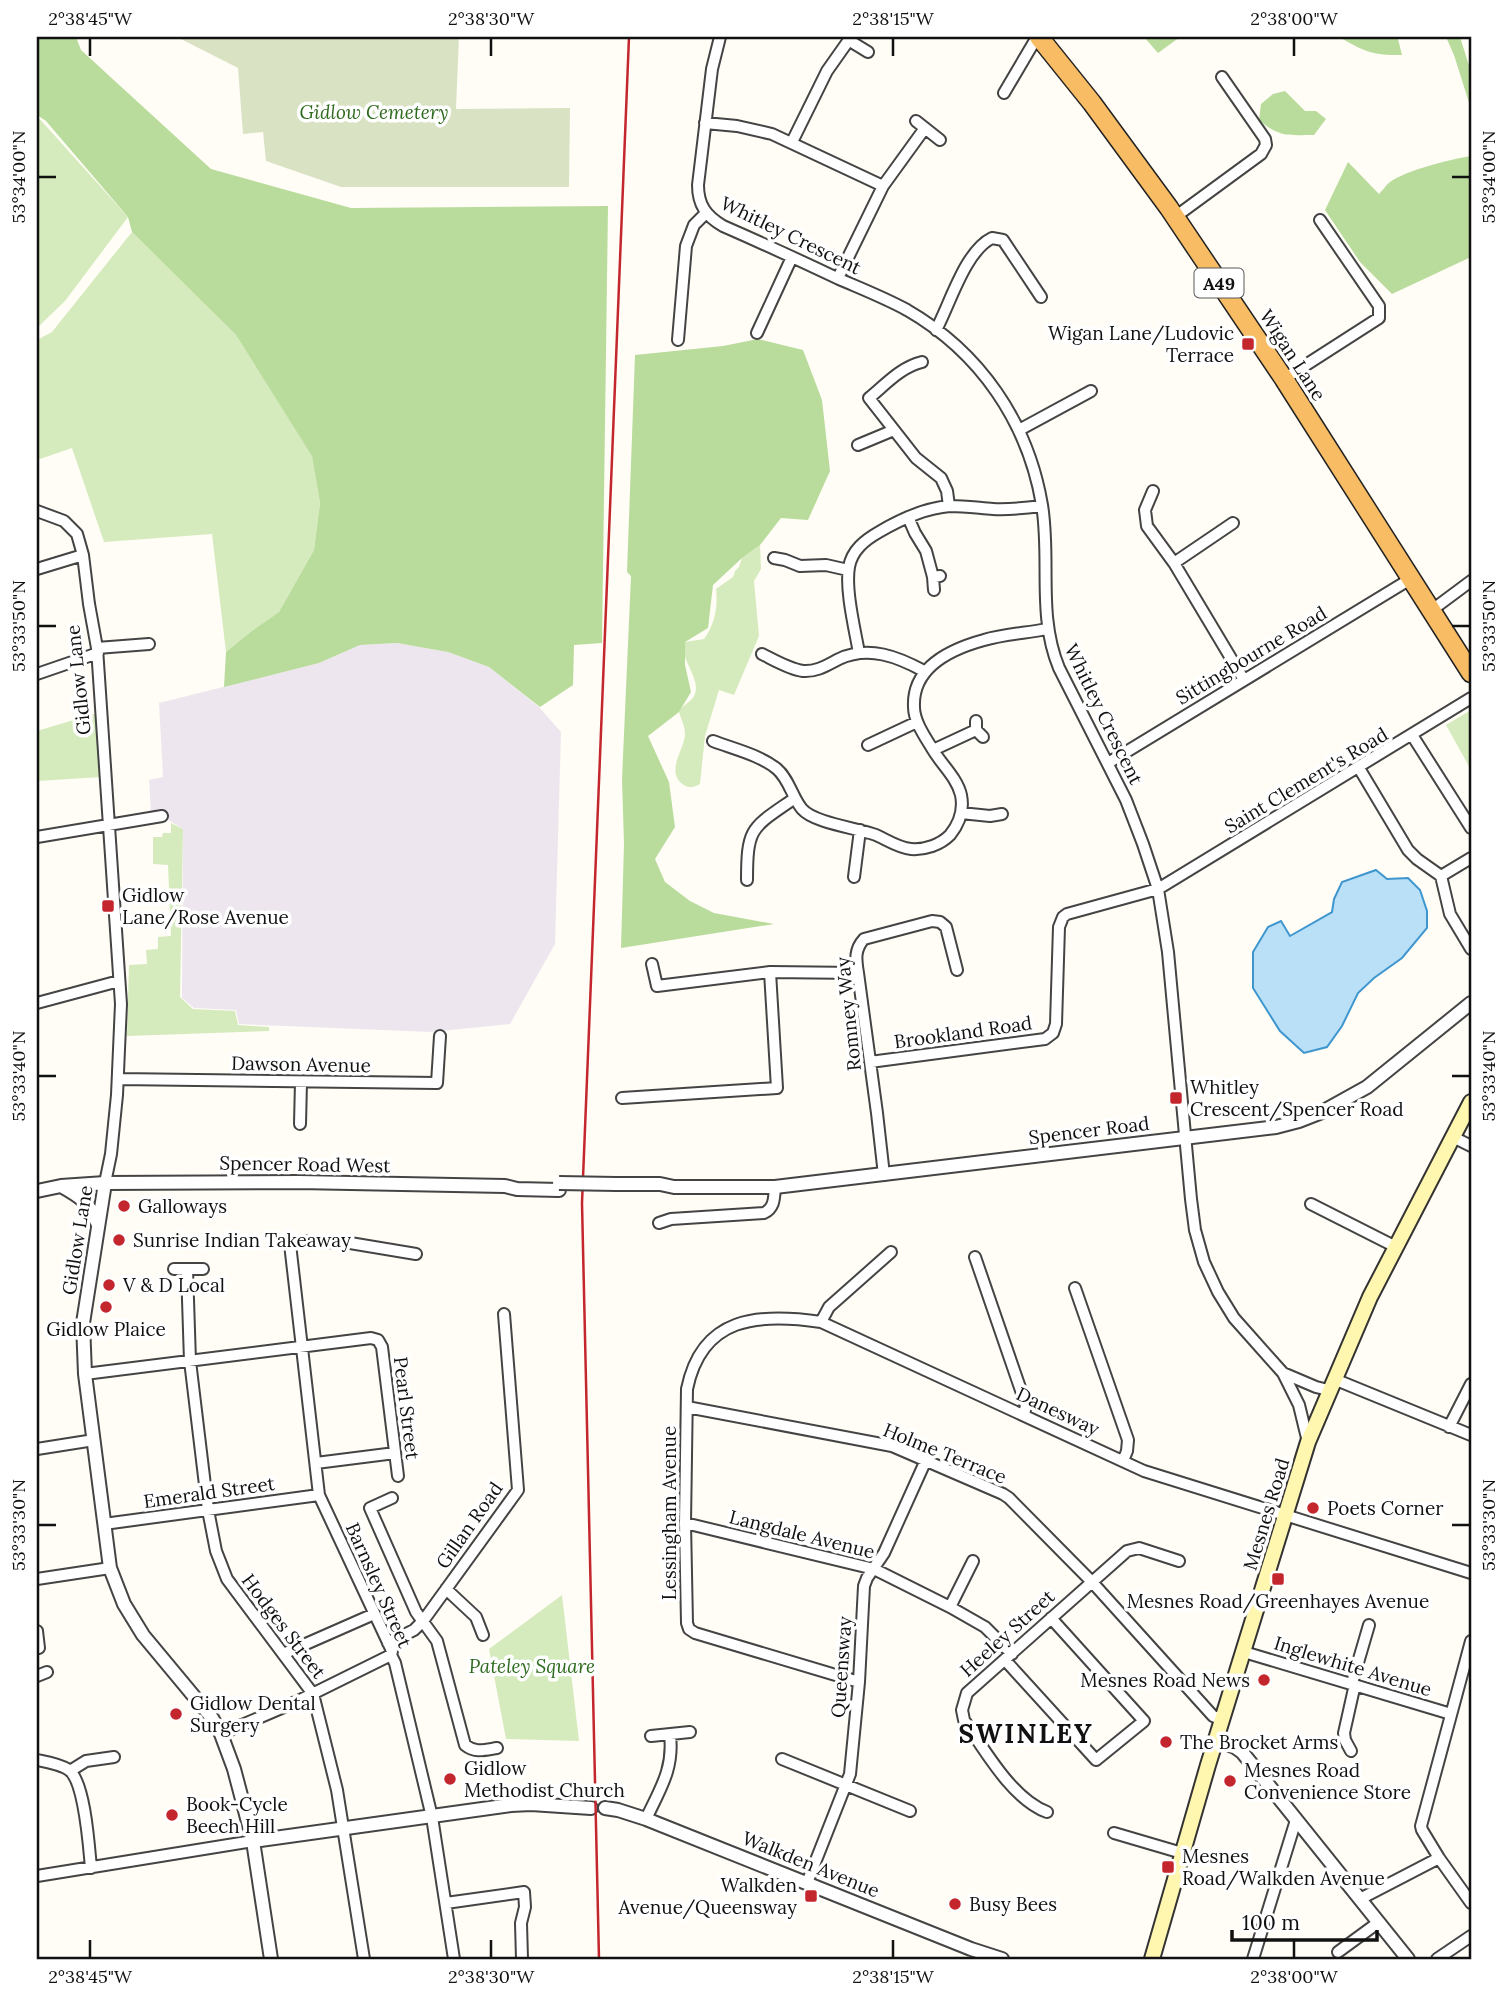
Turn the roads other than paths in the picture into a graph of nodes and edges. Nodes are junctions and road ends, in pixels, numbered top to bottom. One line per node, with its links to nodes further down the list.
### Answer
1 (720, 37): 7 (street)
2 (1038, 37): 6 (street); 12 (highway, Wigan Lane / A49)
3 (850, 39): 4 (street); 9 (street)
4 (868, 52)
5 (1222, 77): 12 (street)
6 (1004, 93)
7 (705, 123): 9 (street); 11 (street)
8 (940, 139): 10 (street)
9 (792, 142): 10 (street)
10 (883, 186): 15 (street)
11 (705, 213): 14 (street, Whitley Crescent); 19 (street)
12 (1175, 217): 21 (highway, Wigan Lane / A49)
13 (1320, 220): 21 (street)
14 (792, 257): 15 (street, Whitley Crescent); 17 (street)
15 (838, 278): 18 (street, Whitley Crescent)
16 (1041, 297): 18 (street)
17 (774, 330)
18 (936, 330): 26 (street, Whitley Crescent)
19 (678, 340)
20 (922, 362): 25 (street)
21 (1284, 379): 39 (highway, Wigan Lane / A49)
22 (1073, 386): 24 (street)
23 (1091, 391): 24 (street)
24 (1079, 397): 26 (street)
25 (894, 430): 27 (street); 29 (street)
26 (1019, 430): 30 (street, Whitley Crescent)
27 (858, 445)
28 (1153, 491): 36 (street)
29 (949, 506): 30 (street); 32 (street)
30 (1042, 506): 43 (street, Whitley Crescent)
31 (37, 511): 34 (street, Gidlow Lane)
32 (908, 517): 38 (street); 41 (street)
33 (1233, 523): 36 (street)
34 (83, 555): 37 (street); 45 (street, Gidlow Lane)
35 (773, 559): 38 (street)
36 (1174, 563): 51 (street)
37 (37, 569)
38 (848, 570): 46 (street)
39 (1412, 578): 42 (highway, Wigan Lane / A49); 51 (street, Sittingbourne Road)
40 (1471, 581): 42 (street)
41 (934, 590)
42 (1432, 610): 49 (highway, Wigan Lane / A49)
43 (1047, 629): 48 (street); 59 (street, Whitley Crescent)
44 (149, 645): 45 (street)
45 (98, 650): 50 (street); 65 (street, Gidlow Lane)
46 (859, 653): 47 (street); 48 (street)
47 (762, 654)
48 (924, 671): 53 (street)
49 (1471, 673)
50 (37, 674)
51 (1244, 680): 59 (street, Sittingbourne Road)
52 (1471, 698): 55 (street, Saint Clement's Road)
53 (917, 722): 57 (street); 58 (street)
54 (979, 729): 58 (street)
55 (1412, 735): 60 (street, Saint Clement's Road); 66 (street)
56 (713, 741): 61 (street)
57 (868, 745)
58 (933, 750): 62 (street)
59 (1108, 763): 73 (street, Whitley Crescent)
60 (1359, 768): 70 (street); 73 (street, Saint Clement's Road)
61 (795, 798): 67 (street); 72 (street)
62 (961, 813): 63 (street); 67 (street)
63 (1006, 814)
64 (162, 816): 65 (street)
65 (109, 824): 68 (street); 79 (street, Gidlow Lane)
66 (1471, 828)
67 (860, 830): 71 (street)
68 (37, 837)
69 (1471, 858): 70 (street)
70 (1441, 876): 74 (street)
71 (854, 877)
72 (747, 880)
73 (1158, 889): 85 (street, Brookland Road); 92 (street, Whitley Crescent)
74 (1471, 949)
75 (652, 964): 80 (street)
76 (957, 970): 78 (street, Romney Way)
77 (770, 972): 78 (street); 80 (street); 88 (street)
78 (858, 973): 85 (street, Romney Way)
79 (119, 981): 82 (street); 86 (street, Gidlow Lane)
80 (657, 986): 81 (street)
81 (658, 1000)
82 (37, 1003)
83 (1471, 1003): 92 (street, Spencer Road)
84 (440, 1036): 87 (street, Dawson Avenue)
85 (870, 1062): 94 (street, Romney Way)
86 (118, 1079): 87 (street, Dawson Avenue); 95 (street, Gidlow Lane)
87 (301, 1082): 90 (street)
88 (622, 1098)
89 (1471, 1102): 91 (main road, Mesnes Road)
90 (300, 1124)
91 (1453, 1137): 93 (street); 103 (main road, Mesnes Road)
92 (1187, 1138): 94 (street, Spencer Road); 115 (street, Whitley Crescent)
93 (1471, 1146)
94 (884, 1175): 98 (street, Spencer Road)
95 (105, 1183): 96 (street, Spencer Road West); 97 (street, Spencer Road West); 102 (street, Gidlow Lane)
96 (61, 1186): 99 (street, Spencer Road West); 102 (street)
97 (615, 1187): 98 (street, Spencer Road)
98 (775, 1187): 101 (street)
99 (37, 1191)
100 (1311, 1204): 103 (street)
101 (659, 1223)
102 (98, 1225): 116 (street, Gidlow Lane)
103 (1396, 1247): 118 (main road, Mesnes Road)
104 (891, 1252): 112 (street)
105 (416, 1254): 113 (street, Barnsley Street)
106 (975, 1258): 120 (street)
107 (174, 1269): 108 (street)
108 (187, 1269): 109 (street); 114 (street, Hodges Street)
109 (203, 1269)
110 (1075, 1288): 128 (street)
111 (504, 1314): 144 (street, Gillan Road)
112 (821, 1322): 119 (street, Lessingham Avenue); 120 (street, Danesway)
113 (302, 1348): 114 (street); 126 (street, Pearl Street); 129 (street, Barnsley Street)
114 (190, 1361): 116 (street); 133 (street, Hodges Street)
115 (1283, 1373): 118 (street, Whitley Crescent); 124 (street, Whitley Crescent)
116 (85, 1374): 123 (street, Gidlow Lane)
117 (1471, 1384): 121 (street)
118 (1331, 1385): 121 (street, Whitley Crescent); 124 (main road, Mesnes Road)
119 (687, 1408): 127 (street, Holme Terrace); 135 (street, Lessingham Avenue)
120 (1024, 1415): 128 (street, Danesway)
121 (1449, 1427): 122 (street, Whitley Crescent)
122 (1471, 1435)
123 (93, 1440): 125 (street); 136 (street, Gidlow Lane)
124 (1308, 1442): 134 (main road, Mesnes Road)
125 (37, 1449)
126 (395, 1453): 129 (street); 130 (street, Pearl Street)
127 (926, 1460): 140 (street, Queensway); 143 (street, Holme Terrace)
128 (1123, 1461): 134 (street, Danesway)
129 (316, 1463): 131 (street, Barnsley Street)
130 (398, 1476)
131 (319, 1495): 133 (street, Emerald Street); 146 (street, Barnsley Street)
132 (392, 1498): 148 (street)
133 (208, 1510): 136 (street, Emerald Street); 156 (street, Hodges Street)
134 (1286, 1515): 141 (street, Danesway); 155 (main road, Mesnes Road)
135 (685, 1523): 140 (street, Langdale Avenue); 159 (street, Lessingham Avenue)
136 (104, 1524): 139 (street, Gidlow Lane)
137 (973, 1561): 145 (street)
138 (1179, 1561): 143 (street, Heeley Street)
139 (110, 1568): 142 (street); 165 (street, Gidlow Lane)
140 (874, 1569): 145 (street, Langdale Avenue); 159 (street, Queensway)
141 (1471, 1573)
142 (37, 1579)
143 (1092, 1582): 147 (street, Heeley Street); 163 (street, Holme Terrace)
144 (446, 1589): 148 (street, Gillan Road); 151 (street)
145 (950, 1606): 158 (street, Langdale Avenue)
146 (374, 1614): 153 (street, Barnsley Street); 156 (street)
147 (1052, 1618): 158 (street, Heeley Street); 158 (street, Langdale Avenue)
148 (423, 1621): 153 (street, Gillan Road); 169 (street)
149 (1369, 1625): 160 (street)
150 (37, 1631): 154 (street)
151 (483, 1636)
152 (1471, 1641): 162 (street)
153 (388, 1643): 157 (street, Barnsley Street)
154 (39, 1648)
155 (1244, 1651): 160 (street, Inglewhite Avenue); 163 (main road, Mesnes Road)
156 (283, 1654): 161 (street, Hodges Street)
157 (391, 1655): 161 (street); 178 (street, Barnsley Street)
158 (1008, 1657): 177 (street, Heeley Street)
159 (859, 1682): 175 (street, Queensway)
160 (1354, 1684): 162 (street, Inglewhite Avenue); 170 (street)
161 (313, 1694): 165 (street); 181 (street, Hodges Street)
162 (1451, 1714): 185 (street)
163 (1223, 1720): 168 (main road, Mesnes Road)
164 (690, 1732): 166 (street)
165 (221, 1734): 183 (street, Gidlow Lane)
166 (670, 1735): 167 (street); 179 (street)
167 (651, 1736)
168 (1217, 1740): 180 (street); 184 (main road, Mesnes Road)
169 (497, 1748)
170 (1351, 1751)
171 (114, 1757): 174 (street)
172 (782, 1759): 175 (street)
173 (37, 1760): 174 (street)
174 (70, 1771): 186 (street)
175 (847, 1786): 176 (street); 188 (street, Queensway)
176 (910, 1811)
177 (1047, 1812)
178 (432, 1817): 179 (street, Walkden Avenue); 181 (street, Walkden Avenue); 190 (street, Barnsley Street)
179 (646, 1819): 188 (street, Walkden Avenue)
180 (1296, 1820): 189 (street); 201 (street)
181 (343, 1829): 183 (street, Walkden Avenue); 196 (street, Hodges Street)
182 (1114, 1833): 184 (street)
183 (253, 1841): 186 (street); 195 (street, Gidlow Lane)
184 (1182, 1853): 200 (main road, Mesnes Road)
185 (1438, 1857): 189 (street); 191 (street)
186 (92, 1868): 187 (street)
187 (37, 1876)
188 (807, 1883): 199 (street, Walkden Avenue)
189 (1360, 1899): 192 (street)
190 (446, 1903): 197 (street, Barnsley Street); 198 (street)
191 (1471, 1903)
192 (1379, 1922): 194 (street); 202 (street)
193 (1471, 1936): 203 (street)
194 (1338, 1952)
195 (271, 1959)
196 (364, 1959)
197 (454, 1959)
198 (522, 1959)
199 (1002, 1959)
200 (1152, 1959)
201 (1254, 1959)
202 (1409, 1959)
203 (1437, 1959)

